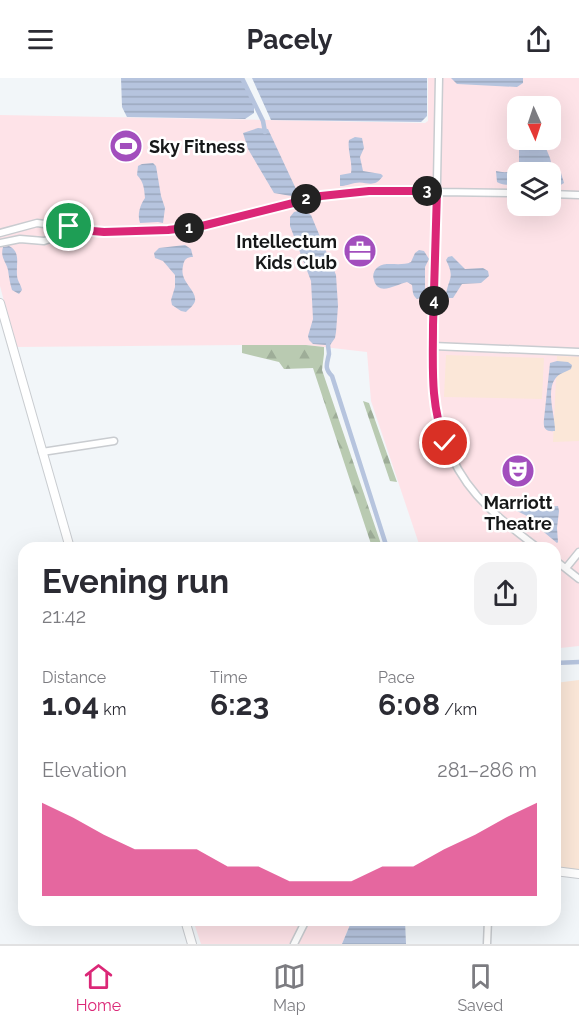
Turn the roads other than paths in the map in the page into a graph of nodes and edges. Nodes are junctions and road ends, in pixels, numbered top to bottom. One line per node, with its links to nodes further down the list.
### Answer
1 (439, 78): 2 (street)
2 (437, 191): 3 (street); 6 (street); 11 (street)
3 (507, 193)
4 (561, 194): 5 (street)
5 (579, 195)
6 (81, 230): 7 (street); 8 (street)
7 (0, 232)
8 (0, 243)
9 (0, 303): 10 (main road)
10 (3, 324): 14 (main road)
11 (433, 346): 12 (street); 16 (street)
12 (579, 352)
13 (114, 441): 14 (street)
14 (42, 453): 15 (main road)
15 (68, 542)
16 (530, 542)
17 (579, 552): 19 (street)
18 (561, 564): 19 (street)
19 (566, 568): 20 (street)
20 (579, 579)
21 (561, 872): 22 (main road)
22 (579, 874)
23 (187, 926): 26 (main road)
24 (303, 926): 27 (street)
25 (488, 926): 28 (street)
26 (192, 944)
27 (294, 944)
28 (486, 944)

